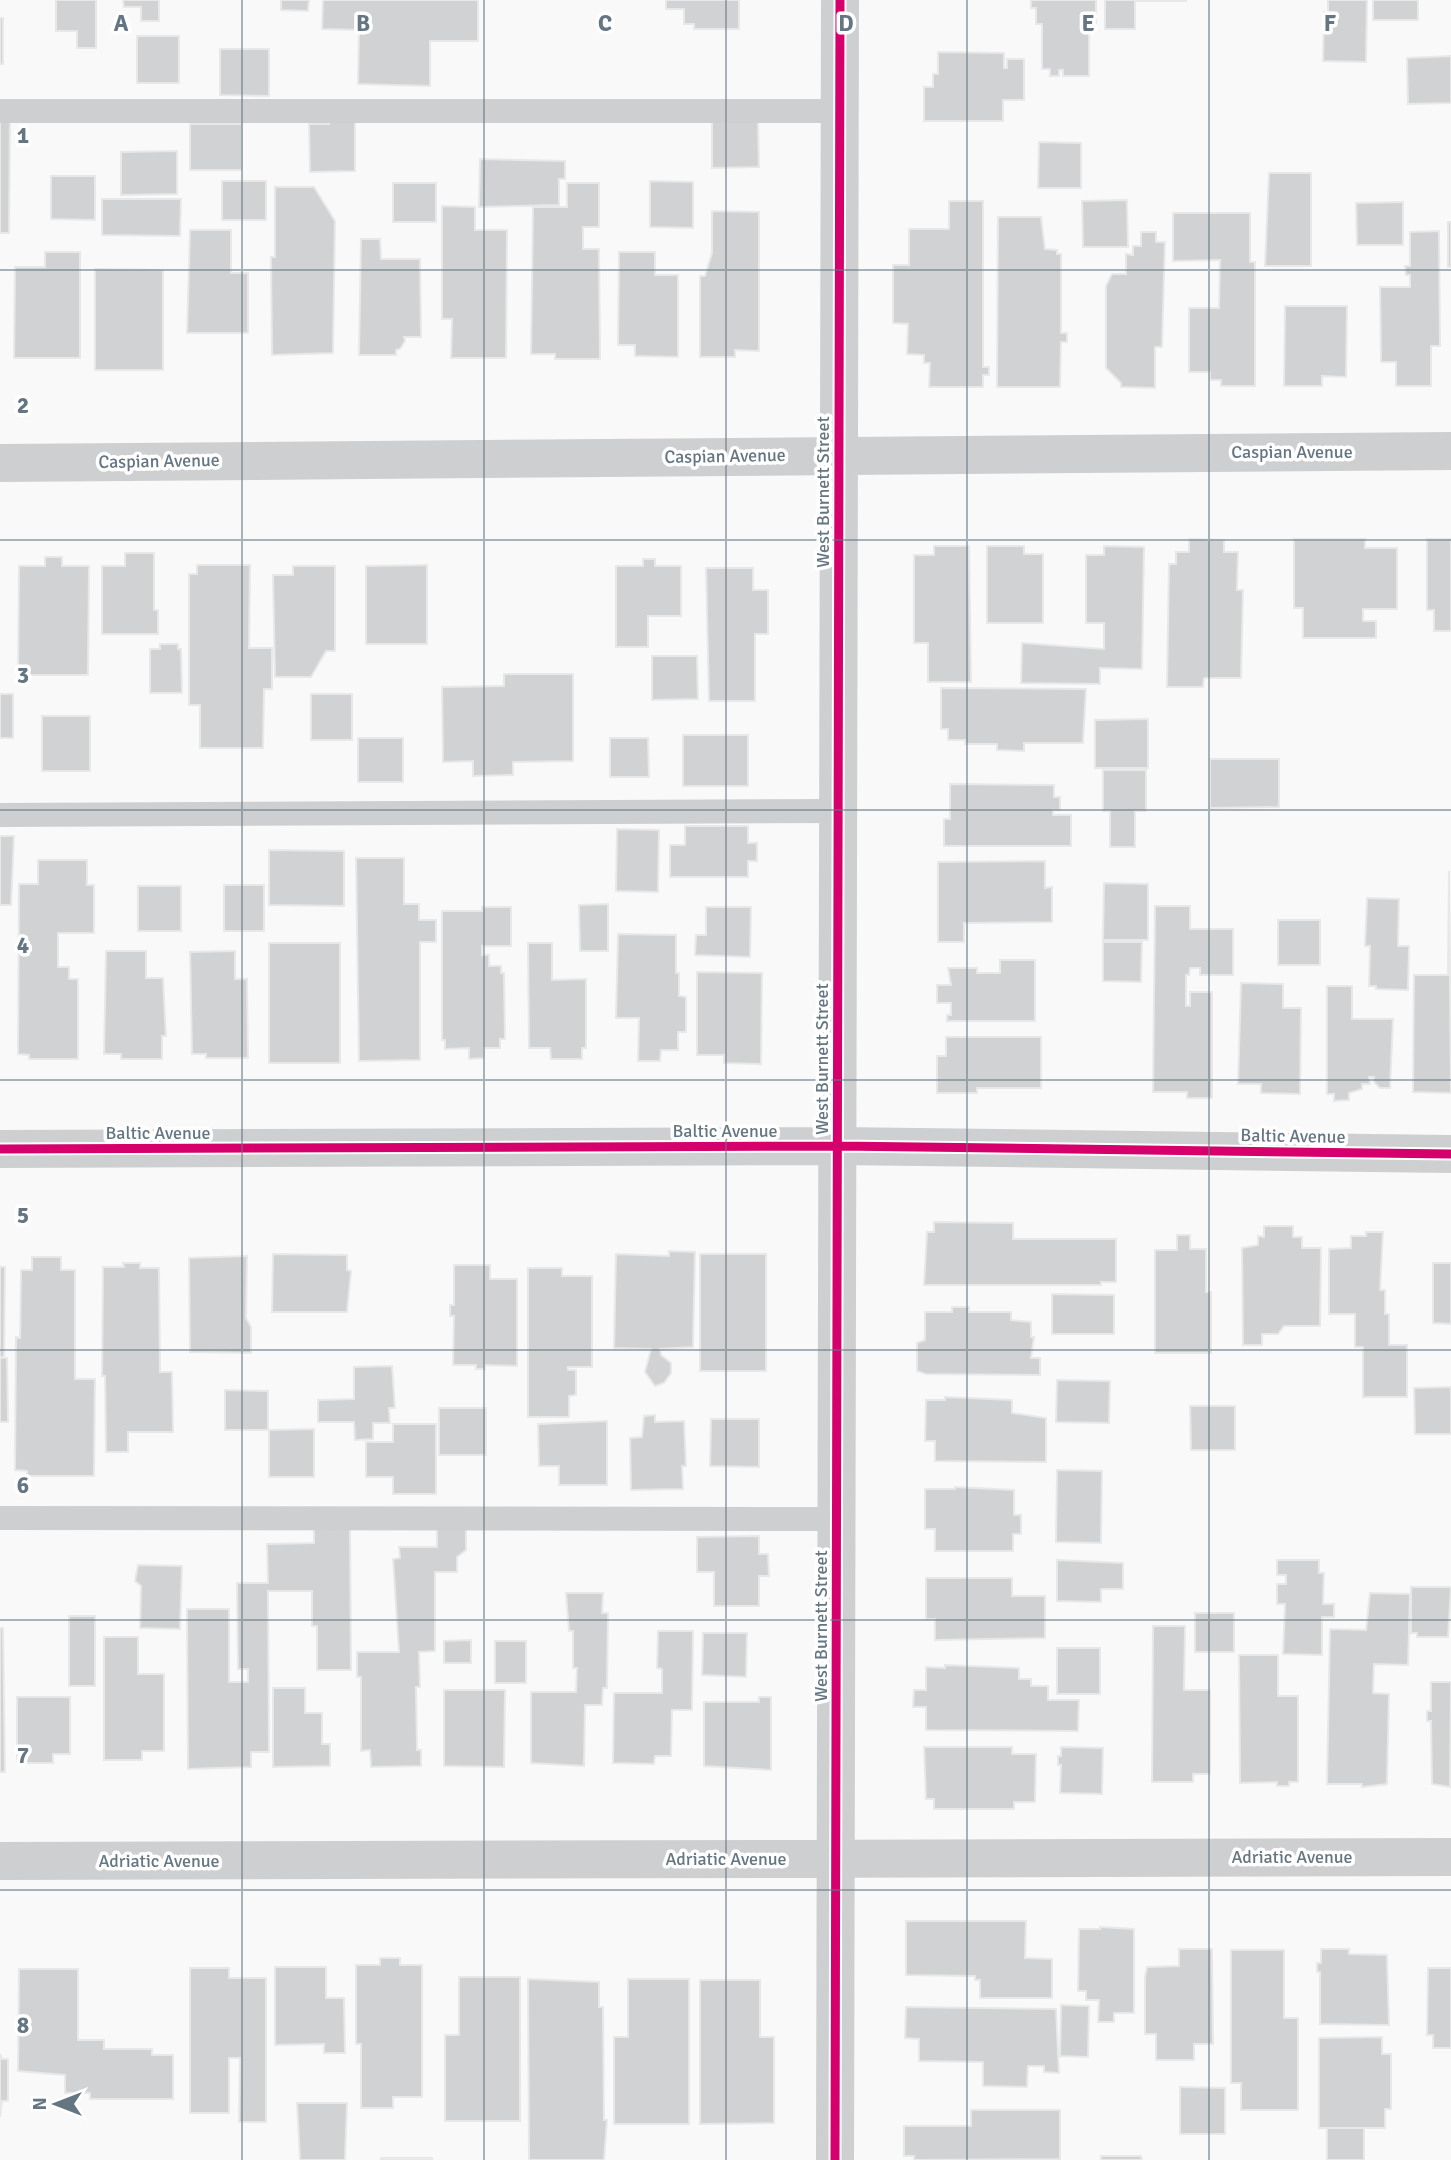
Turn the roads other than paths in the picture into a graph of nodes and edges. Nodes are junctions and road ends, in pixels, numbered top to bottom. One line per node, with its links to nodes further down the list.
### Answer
1 (840, 0): 3 (street, West Burnett Street)
2 (0, 111): 3 (lane)
3 (840, 111): 5 (street, West Burnett Street)
4 (1451, 451): 5 (street, Caspian Avenue)
5 (839, 455): 6 (street, Caspian Avenue); 7 (street, West Burnett Street)
6 (0, 463)
7 (838, 811): 8 (lane); 9 (street, West Burnett Street)
8 (0, 815)
9 (838, 1146): 10 (street, Baltic Avenue); 11 (street, Baltic Avenue); 13 (street, West Burnett Street)
10 (0, 1149)
11 (1451, 1154)
12 (0, 1518): 13 (lane)
13 (837, 1519): 15 (street, West Burnett Street)
14 (1451, 1857): 15 (street, Adriatic Avenue)
15 (836, 1859): 16 (street, Adriatic Avenue); 17 (street, West Burnett Street)
16 (0, 1861)
17 (835, 2160)

